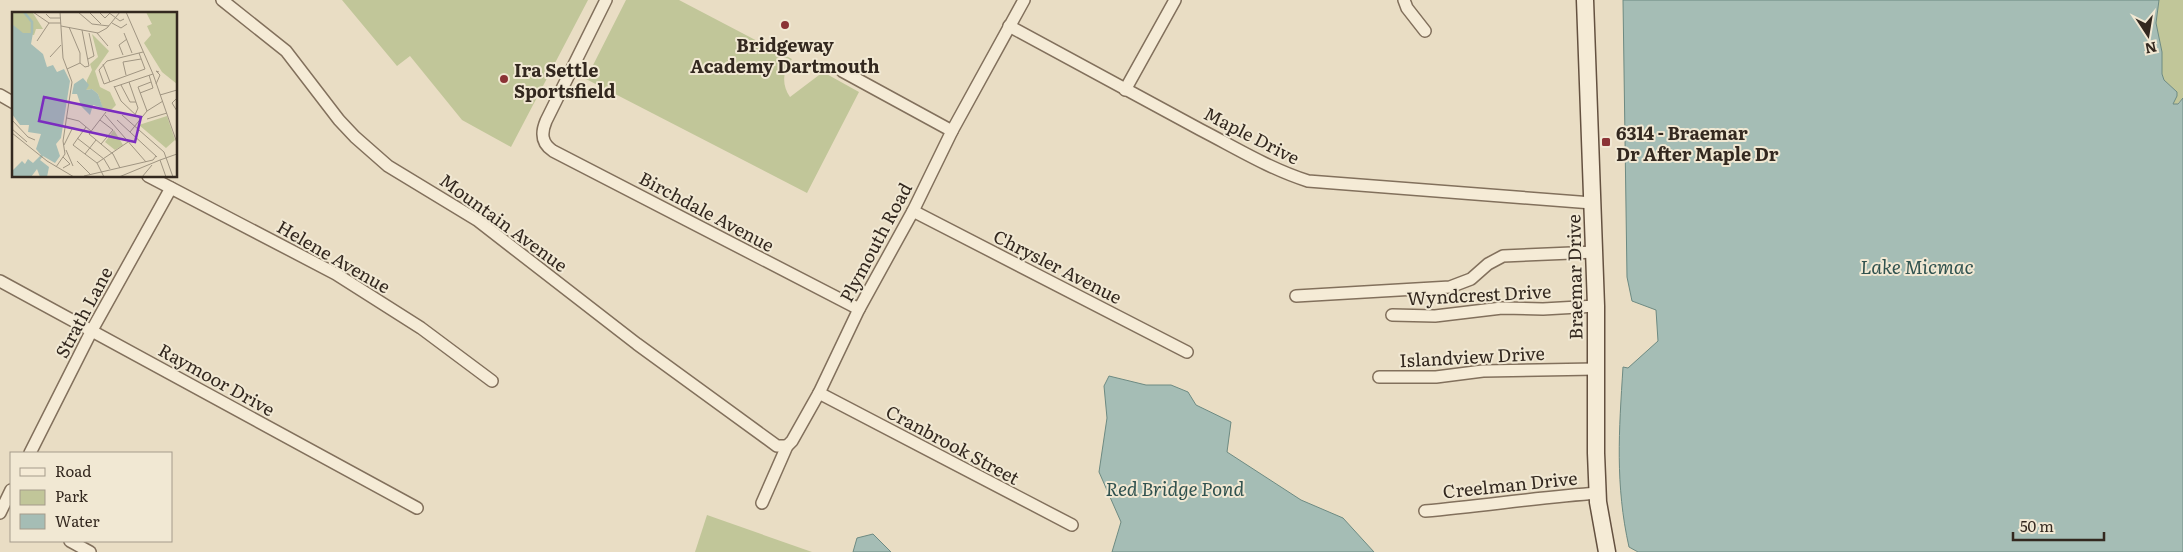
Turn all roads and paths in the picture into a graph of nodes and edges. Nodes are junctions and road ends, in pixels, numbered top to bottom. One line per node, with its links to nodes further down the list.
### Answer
1 (222, 0): 30 (street, Mountain Avenue)
2 (606, 0): 22 (street, Birchdale Avenue)
3 (1024, 0): 7 (street, Plymouth Road)
4 (1175, 0): 10 (street)
5 (1404, 0): 8 (street)
6 (1585, 0): 16 (main road, Braemar Drive)
7 (1009, 26): 10 (street, Maple Drive); 13 (street, Plymouth Road)
8 (1425, 32)
9 (842, 71): 13 (street)
10 (1125, 90): 16 (street, Maple Drive)
11 (0, 95): 12 (street)
12 (12, 102)
13 (952, 131): 17 (street, Plymouth Road)
14 (152, 178): 15 (street, Helene Avenue)
15 (171, 188): 24 (street, Strath Lane); 28 (street, Helene Avenue)
16 (1592, 203): 18 (main road, Braemar Drive)
17 (913, 211): 22 (street, Plymouth Road); 25 (street, Chrysler Avenue)
18 (1595, 252): 20 (street); 21 (main road, Braemar Drive)
19 (0, 281): 24 (street, Raymoor Drive)
20 (1296, 296)
21 (1596, 306): 23 (street, Wyndcrest Drive); 26 (main road, Braemar Drive)
22 (859, 309): 29 (street, Plymouth Road)
23 (1392, 315)
24 (92, 330): 31 (street, Strath Lane); 36 (street, Raymoor Drive)
25 (1187, 352)
26 (1596, 369): 27 (street, Islandview Drive); 33 (main road, Braemar Drive)
27 (1379, 377)
28 (492, 381)
29 (819, 393): 30 (street, Plymouth Road); 38 (street, Cranbrook Street)
30 (787, 446): 34 (street, Plymouth Road)
31 (31, 452)
32 (10, 493): 35 (street)
33 (1598, 493): 37 (street, Creelman Drive); 41 (main road, Braemar Drive)
34 (762, 503)
35 (5, 508)
36 (417, 508)
37 (1425, 511)
38 (1072, 525)
39 (72, 542): 40 (street)
40 (90, 552)
41 (1607, 552)

